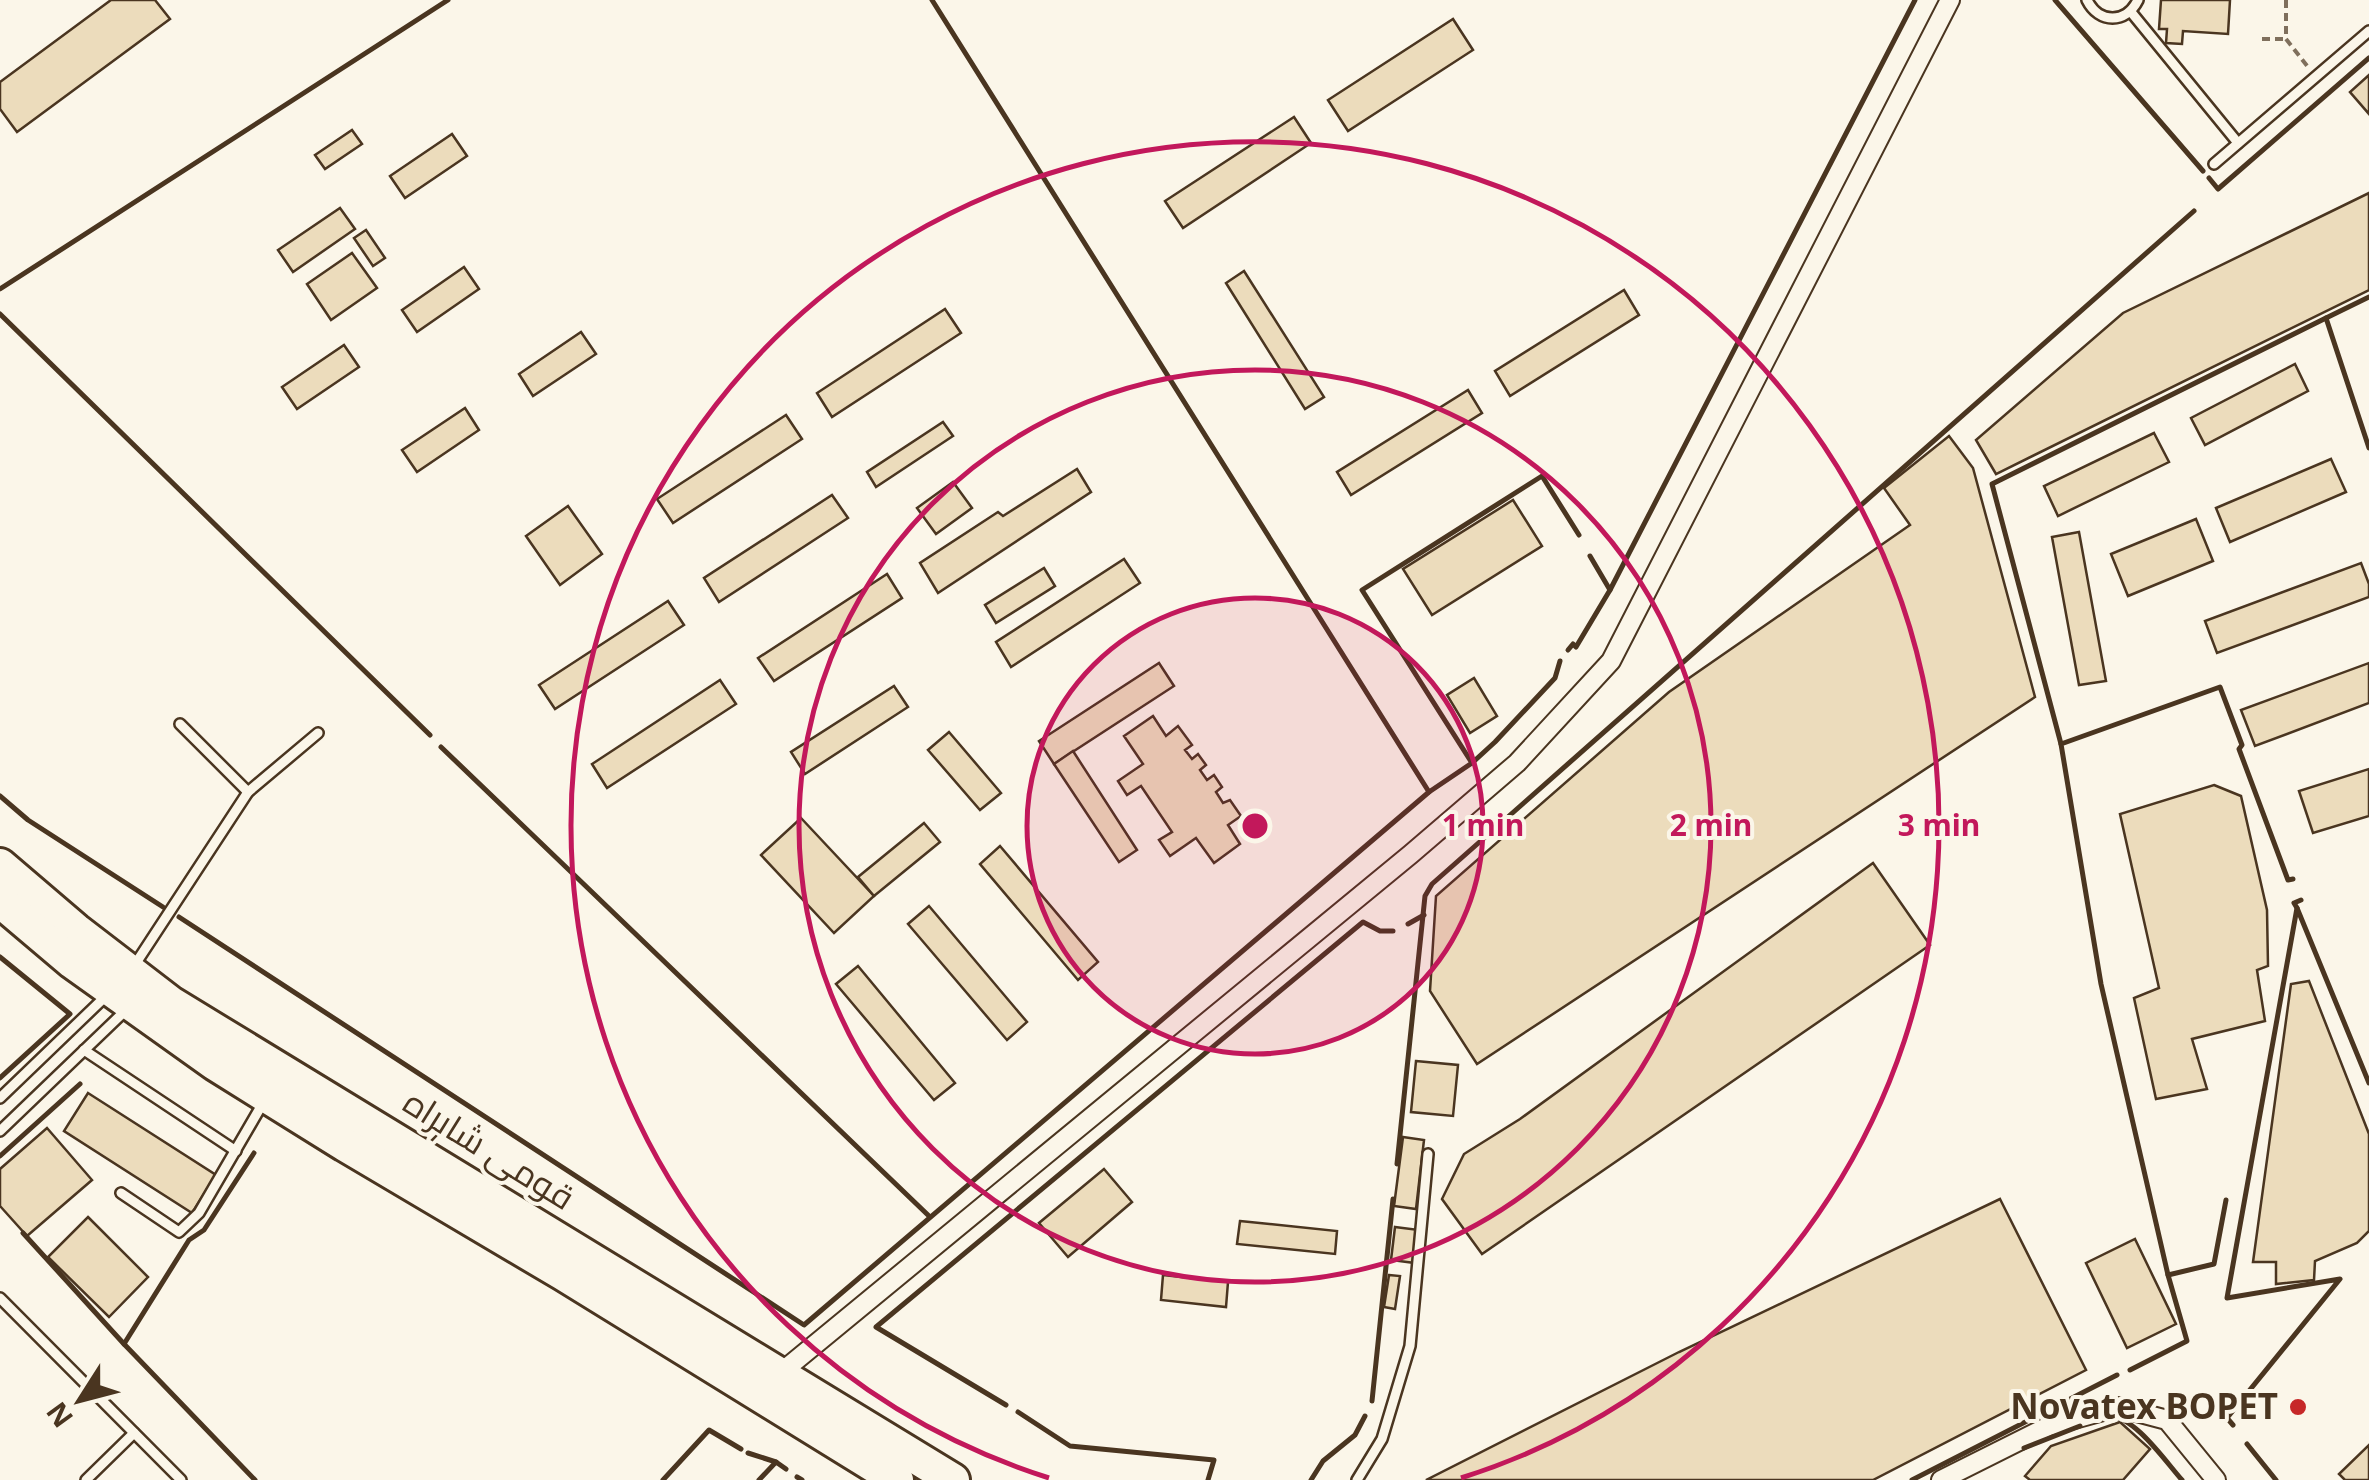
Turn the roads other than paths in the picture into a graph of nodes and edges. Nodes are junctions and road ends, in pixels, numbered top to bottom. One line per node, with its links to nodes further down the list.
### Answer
1 (1950, 0): 22 (street)
2 (2087, 0): 4 (lane)
3 (2138, 0): 4 (lane)
4 (2131, 12): 6 (lane)
5 (2369, 31): 6 (lane)
6 (2238, 143): 7 (lane)
7 (2214, 164)
8 (180, 724): 10 (lane)
9 (318, 733): 10 (lane)
10 (248, 792): 13 (lane)
11 (0, 865): 13 (highway, قومی شاہراہ)
12 (0, 901): 13 (highway, قومی شاہراہ)
13 (125, 989): 14 (lane); 15 (highway, قومی شاہراہ); 16 (lane); 22 (highway, قومی شاہراہ)
14 (84, 1050): 17 (lane); 18 (lane)
15 (267, 1096): 18 (lane); 26 (highway, قومی شاہراہ)
16 (0, 1098)
17 (0, 1131)
18 (236, 1151): 20 (lane)
19 (1428, 1154): 28 (lane)
20 (120, 1194)
21 (0, 1298): 23 (lane)
22 (778, 1375): 27 (highway, قومی شاہراہ)
23 (134, 1433): 24 (lane); 25 (lane)
24 (86, 1480)
25 (181, 1480)
26 (897, 1480)
27 (953, 1480)
28 (1356, 1480)
29 (1941, 1480): 30 (street)
30 (2216, 1480)

